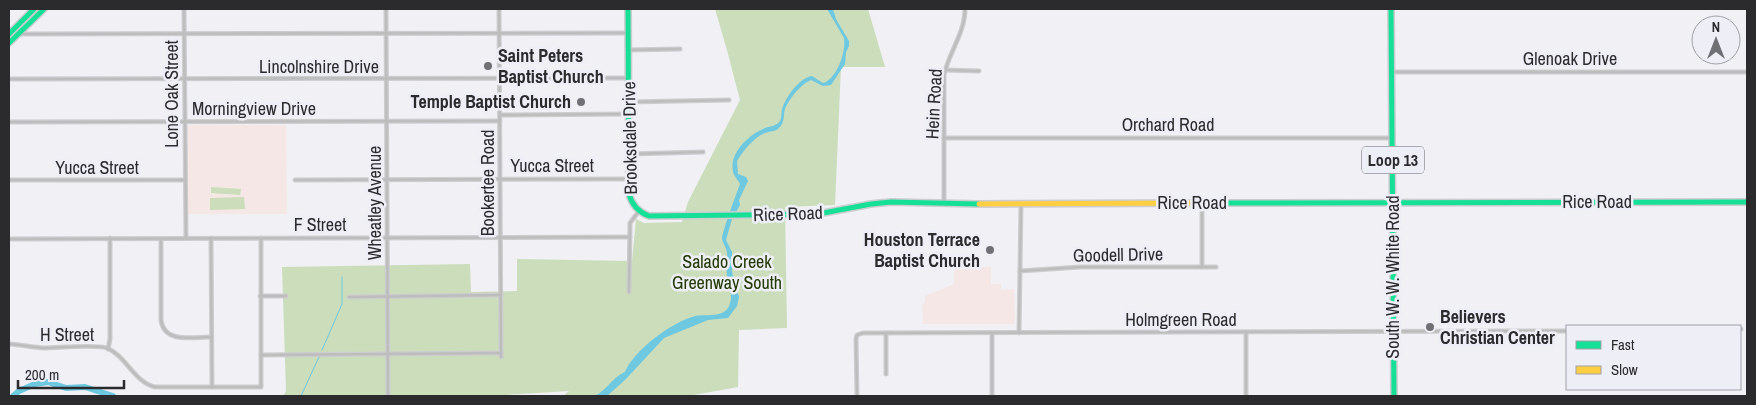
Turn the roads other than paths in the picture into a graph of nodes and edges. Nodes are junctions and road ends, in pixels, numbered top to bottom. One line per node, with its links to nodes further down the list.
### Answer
1 (34, 9): 11 (street)
2 (44, 9): 12 (street)
3 (184, 9): 13 (street, Lone Oak Street)
4 (386, 9): 14 (street, Wheatley Avenue)
5 (499, 9): 9 (street, Bookertee Road)
6 (628, 9): 10 (street, Brooksdale Drive)
7 (965, 9): 18 (street, Hein Road)
8 (1391, 9): 20 (street, South W. W. White Road / Loop 13)
9 (499, 33): 10 (street); 14 (street); 22 (street, Bookertee Road)
10 (628, 33): 17 (street, Brooksdale Drive)
11 (9, 34)
12 (18, 34): 13 (street); 15 (street)
13 (184, 34): 14 (street); 25 (street, Lone Oak Street)
14 (386, 34): 26 (street, Wheatley Avenue)
15 (9, 43)
16 (680, 49): 17 (street)
17 (628, 50): 23 (street, Brooksdale Drive)
18 (945, 70): 19 (street); 35 (street, Hein Road)
19 (979, 71)
20 (1392, 72): 21 (street, Glenoak Drive); 36 (street, South W. W. White Road / Loop 13)
21 (1747, 72)
22 (500, 78): 23 (street, Lincolnshire Drive); 26 (street, Lincolnshire Drive); 30 (street, Bookertee Road)
23 (628, 78): 28 (street, Brooksdale Drive)
24 (9, 79): 25 (street, Lincolnshire Drive)
25 (185, 79): 26 (street, Lincolnshire Drive); 34 (street, Lone Oak Street)
26 (386, 79): 31 (street, Wheatley Avenue)
27 (729, 100): 28 (street)
28 (628, 102): 29 (street, Brooksdale Drive)
29 (628, 114): 30 (street); 38 (street, Brooksdale Drive)
30 (500, 115): 32 (street, Bookertee Road)
31 (386, 121): 32 (street, Morningview Drive); 34 (street, Morningview Drive); 44 (street, Wheatley Avenue)
32 (500, 121): 40 (street, Bookertee Road)
33 (9, 122): 34 (street, Morningview Drive)
34 (185, 122): 42 (street, Lone Oak Street)
35 (944, 138): 36 (street, Orchard Road); 49 (street, Hein Road)
36 (1392, 138): 45 (street, South W. W. White Road / Loop 13)
37 (703, 152): 38 (street)
38 (629, 154): 39 (street, Brooksdale Drive)
39 (629, 178): 40 (street, Yucca Street); 50 (street, Brooksdale Drive)
40 (500, 179): 44 (street, Yucca Street); 52 (street, Bookertee Road)
41 (9, 180): 42 (street, Yucca Street)
42 (185, 180): 55 (street, Lone Oak Street)
43 (295, 180): 44 (street, Yucca Street)
44 (387, 180): 51 (street, Wheatley Avenue)
45 (1393, 202): 46 (street, Rice Road); 48 (street, Rice Road); 71 (street, South W. W. White Road / Loop 13)
46 (1747, 202)
47 (1021, 203): 48 (street, Rice Road); 49 (street, Rice Road); 62 (street)
48 (1202, 203): 60 (street)
49 (944, 204): 50 (street, Rice Road)
50 (638, 211): 53 (street, Brooksdale Drive)
51 (387, 237): 52 (street, F Street); 57 (street, F Street); 68 (street, Wheatley Avenue)
52 (501, 237): 53 (street, F Street); 64 (street, Bookertee Road)
53 (630, 237): 63 (street, Brooksdale Drive)
54 (110, 238): 58 (street, F Street); 59 (street, F Street); 77 (street)
55 (186, 238): 56 (street, F Street); 59 (street, F Street)
56 (211, 238): 57 (street, F Street); 75 (street)
57 (261, 238): 65 (street)
58 (9, 239)
59 (161, 239): 75 (street)
60 (1202, 267): 61 (street, Goodell Drive); 62 (street, Goodell Drive)
61 (1216, 267)
62 (1020, 271): 74 (street)
63 (629, 292)
64 (501, 295): 68 (street); 78 (street, Bookertee Road)
65 (260, 296): 66 (street); 79 (street)
66 (286, 296)
67 (349, 296): 68 (street)
68 (388, 296): 78 (street, Wheatley Avenue)
69 (1566, 331): 71 (street, Holmgreen Road)
70 (1246, 332): 71 (street, Holmgreen Road); 74 (street, Holmgreen Road); 85 (street)
71 (1394, 332): 86 (street, South W. W. White Road / Loop 13)
72 (886, 333): 73 (street, Holmgreen Road); 80 (street); 83 (street, Holmgreen Road)
73 (992, 333): 74 (street, Holmgreen Road); 84 (street)
74 (1019, 333)
75 (211, 338): 81 (street)
76 (9, 344): 77 (street, H Street)
77 (108, 349): 81 (street, H Street)
78 (387, 354): 79 (street); 82 (street, Wheatley Avenue)
79 (261, 355): 81 (street, H Street)
80 (886, 374)
81 (212, 387)
82 (388, 396)
83 (857, 396)
84 (992, 396)
85 (1246, 396)
86 (1394, 396)

